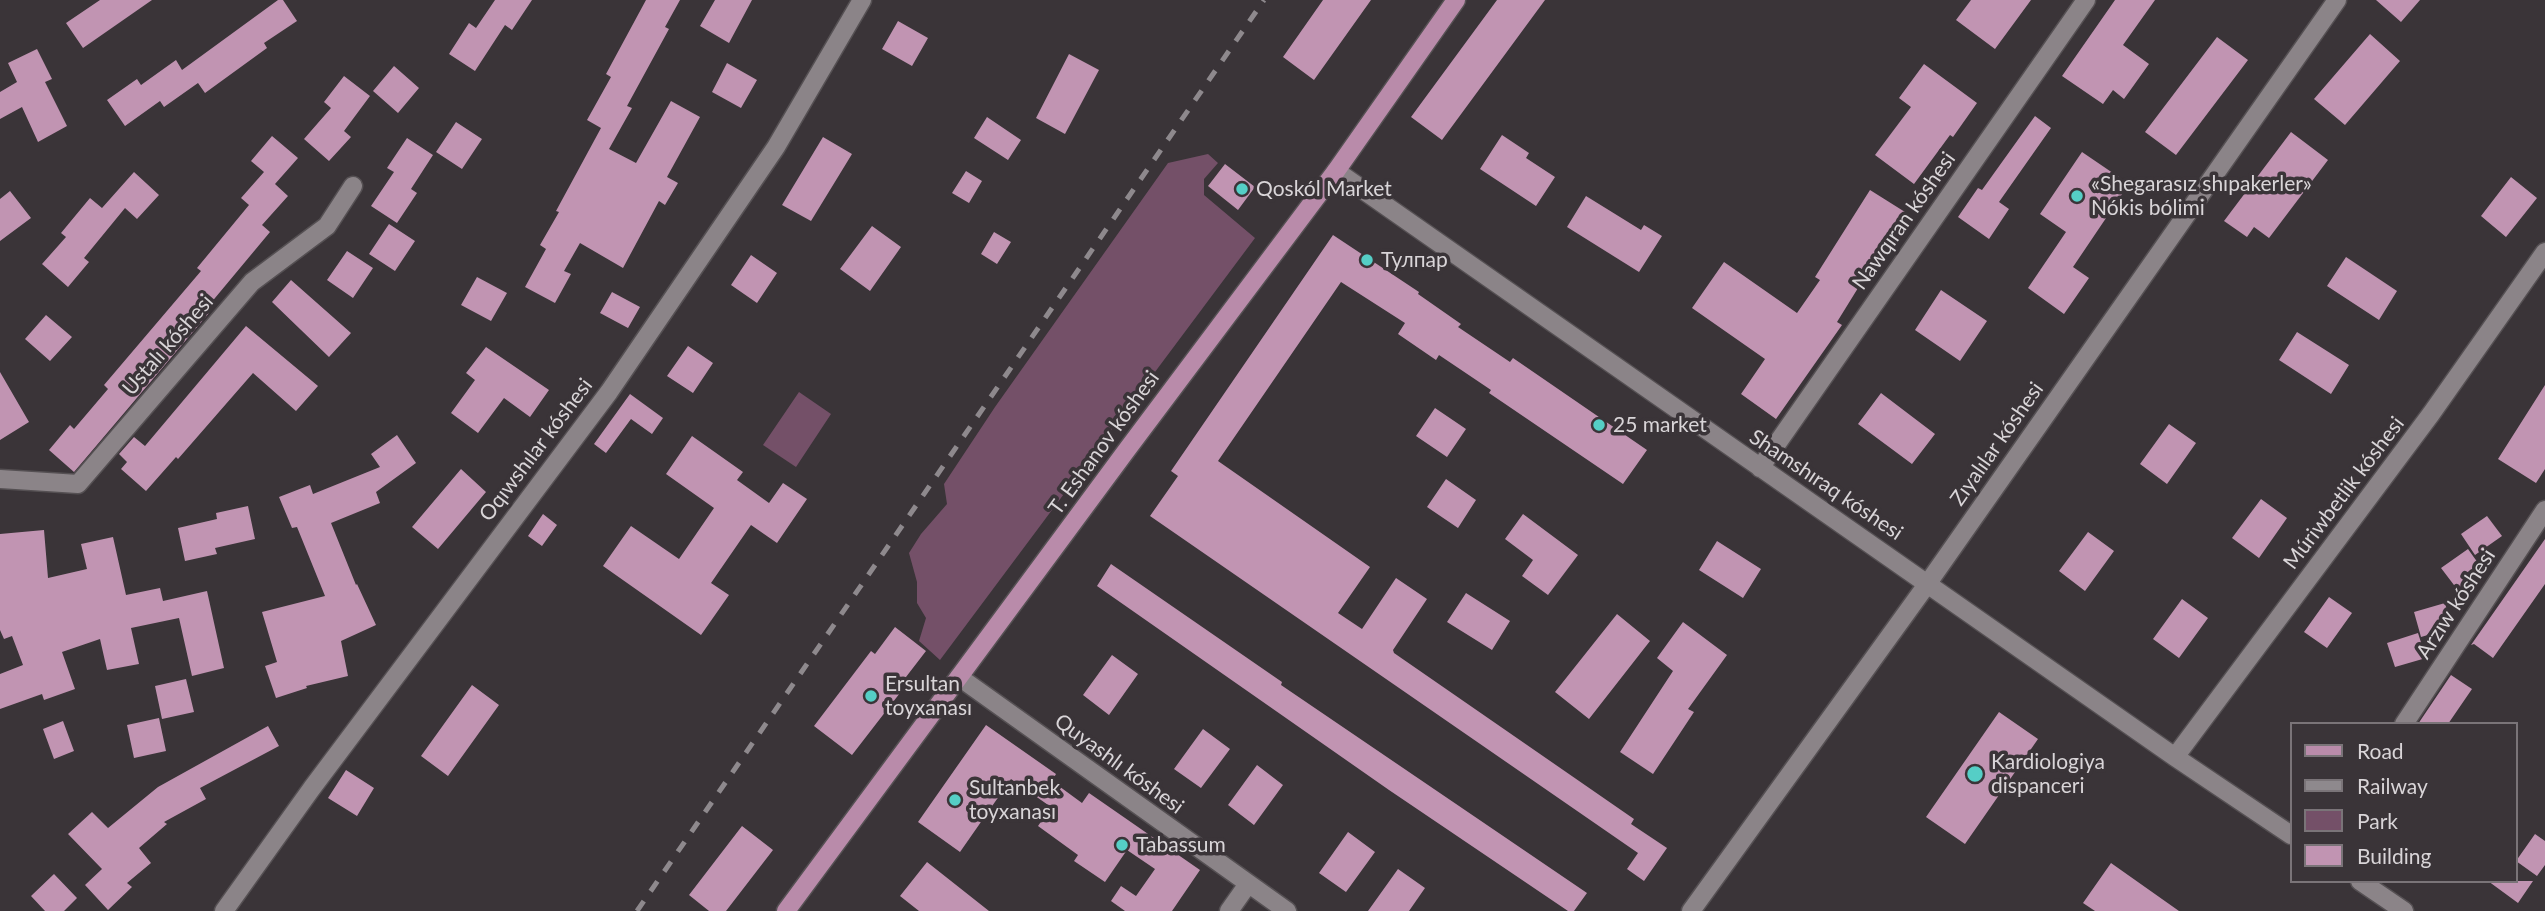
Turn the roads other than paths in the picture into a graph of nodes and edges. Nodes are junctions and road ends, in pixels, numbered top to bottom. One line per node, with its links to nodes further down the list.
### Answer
1 (862, 0): 18 (street, Oqıwshılar kóshesi)
2 (1457, 0): 5 (main road, T. Eshanov kóshesi)
3 (2086, 0): 8 (street, Nawqıran kóshesi)
4 (2337, 0): 11 (street, Zıyalılar kóshesi)
5 (1336, 171): 8 (street, Shamshıraq kóshesi); 12 (main road, T. Eshanov kóshesi)
6 (353, 186): 9 (street, Ustalı kóshesi)
7 (2545, 252): 14 (street, Múriwbetlik kóshesi)
8 (1760, 468): 11 (street, Shamshıraq kóshesi)
9 (0, 479)
10 (2545, 510): 13 (street, Arzıw kóshesi)
11 (1928, 583): 14 (street, Shamshıraq kóshesi); 22 (street, Zıyalılar kóshesi)
12 (959, 677): 17 (street, Quyashlı kóshesi); 19 (main road, T. Eshanov kóshesi)
13 (2405, 722)
14 (2175, 757): 15 (street, Shamshıraq kóshesi)
15 (2290, 834)
16 (2363, 883): 23 (street)
17 (1248, 884): 20 (street); 21 (street, Quyashlı kóshesi)
18 (224, 911)
19 (786, 911)
20 (1229, 911)
21 (1287, 911)
22 (1691, 911)
23 (2404, 911)

